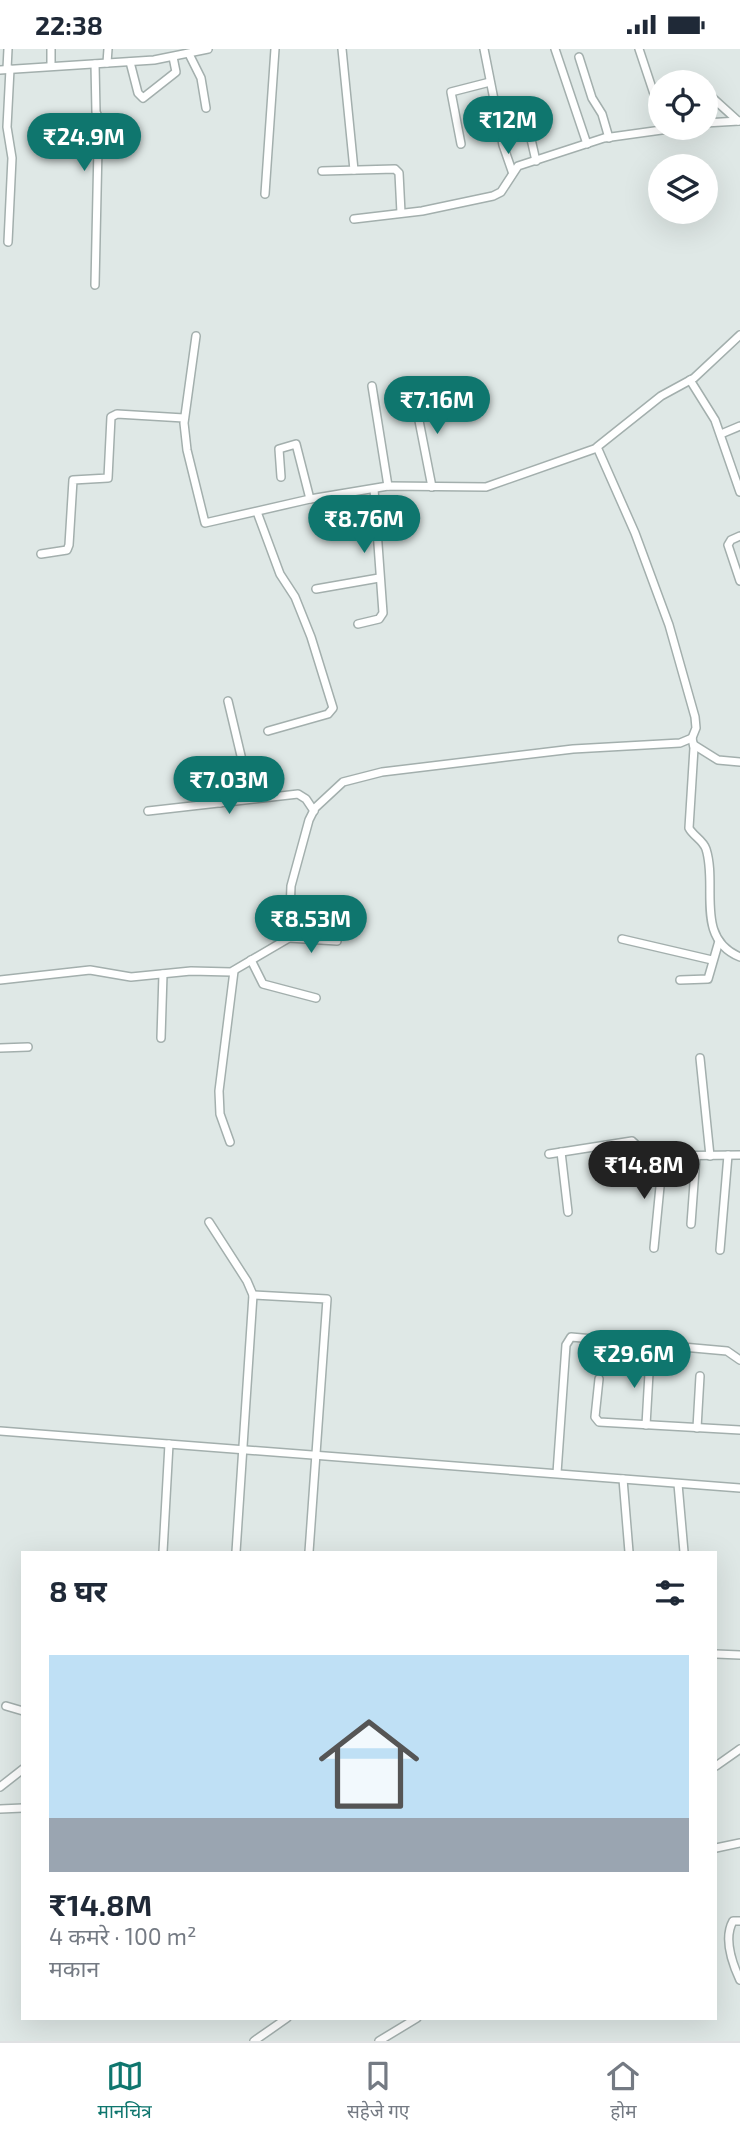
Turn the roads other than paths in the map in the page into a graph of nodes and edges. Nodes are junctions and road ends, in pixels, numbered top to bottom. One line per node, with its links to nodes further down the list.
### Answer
1 (8, 49): 17 (street)
2 (51, 49): 16 (street)
3 (108, 49): 15 (street)
4 (208, 49): 10 (street)
5 (275, 49): 33 (street)
6 (341, 49): 30 (street)
7 (484, 49): 19 (street)
8 (555, 49): 28 (street)
9 (639, 49): 18 (street)
10 (189, 54): 11 (street); 21 (street)
11 (173, 57): 13 (street); 13 (street)
12 (579, 57): 26 (street)
13 (130, 62): 15 (street)
14 (95, 64): 15 (street); 16 (street); 39 (street)
15 (107, 64)
16 (51, 66): 17 (street)
17 (6, 69): 35 (street)
18 (648, 77)
19 (490, 82): 27 (street); 32 (street)
20 (718, 102): 23 (street)
21 (206, 108)
22 (526, 117): 29 (street)
23 (739, 121): 24 (street)
24 (718, 122)
25 (648, 132): 26 (street)
26 (609, 138): 28 (street)
27 (461, 144)
28 (587, 144): 29 (street)
29 (536, 161): 32 (street)
30 (354, 170): 31 (street); 36 (street)
31 (322, 171)
32 (512, 171): 36 (street)
33 (265, 194)
34 (0, 212): 35 (street)
35 (10, 212): 38 (street)
36 (401, 213): 37 (street)
37 (354, 219)
38 (8, 242)
39 (96, 285)
40 (196, 335): 45 (street)
41 (740, 335): 42 (street)
42 (690, 380): 47 (street); 48 (street)
43 (372, 386): 50 (street)
44 (413, 390): 51 (street)
45 (184, 418): 55 (street); 57 (street)
46 (740, 425): 47 (street)
47 (721, 434): 53 (street)
48 (597, 448): 51 (street); 64 (street)
49 (281, 478): 54 (street)
50 (388, 486): 51 (street); 52 (street)
51 (432, 487)
52 (374, 489): 54 (street); 58 (street)
53 (740, 492)
54 (310, 499): 55 (street)
55 (257, 512): 63 (street)
56 (740, 536): 59 (street)
57 (41, 554)
58 (379, 578): 60 (street); 61 (street)
59 (740, 581)
60 (316, 589)
61 (358, 624)
62 (228, 701): 66 (street)
63 (268, 731)
64 (693, 741): 65 (street); 68 (street); 72 (street)
65 (740, 762)
66 (220, 803): 67 (street); 68 (street)
67 (148, 811)
68 (314, 811): 69 (street)
69 (289, 938): 71 (street); 74 (street)
70 (622, 939): 75 (street)
71 (337, 941)
72 (719, 941): 73 (street); 75 (street)
73 (740, 957)
74 (251, 960): 76 (street); 80 (street)
75 (712, 960): 79 (street)
76 (234, 971): 77 (street); 85 (street)
77 (163, 974): 78 (street); 81 (street)
78 (0, 980)
79 (680, 980)
80 (316, 998)
81 (161, 1038)
82 (28, 1047): 83 (street)
83 (0, 1048)
84 (700, 1058): 92 (street)
85 (230, 1142)
86 (561, 1152): 87 (street); 90 (street); 93 (street)
87 (549, 1154)
88 (727, 1155): 89 (street); 92 (street); 97 (street)
89 (740, 1155)
90 (663, 1156): 91 (street); 96 (street)
91 (696, 1156): 92 (street); 95 (street)
92 (710, 1156)
93 (568, 1212)
94 (209, 1222): 98 (street)
95 (691, 1224)
96 (654, 1248)
97 (720, 1250)
98 (253, 1295): 108 (street); 109 (street)
99 (650, 1356): 103 (street)
100 (740, 1360): 110 (street)
101 (700, 1375): 104 (street)
102 (599, 1379): 103 (street)
103 (646, 1425): 104 (street)
104 (697, 1428): 105 (street)
105 (740, 1430)
106 (0, 1431): 107 (street)
107 (169, 1444): 108 (street); 114 (street)
108 (241, 1450): 109 (street); 115 (street)
109 (315, 1456): 110 (street); 116 (street)
110 (557, 1473): 111 (street)
111 (623, 1479): 112 (street); 117 (street)
112 (678, 1484): 113 (street); 118 (street)
113 (740, 1488)
114 (163, 1551)
115 (236, 1551)
116 (309, 1551)
117 (629, 1551)
118 (684, 1551)
119 (717, 1654): 120 (street)
120 (740, 1655)
121 (6, 1706): 122 (street)
122 (21, 1710)
123 (740, 1749): 124 (street)
124 (717, 1765)
125 (21, 1771): 126 (street)
126 (0, 1787)
127 (21, 1808): 128 (street)
128 (0, 1809)
129 (740, 1843): 130 (street)
130 (717, 1848)
131 (740, 1921): 132 (street)
132 (740, 1980)
133 (284, 2020): 135 (street)
134 (414, 2020): 136 (street)
135 (254, 2041)
136 (379, 2041)

